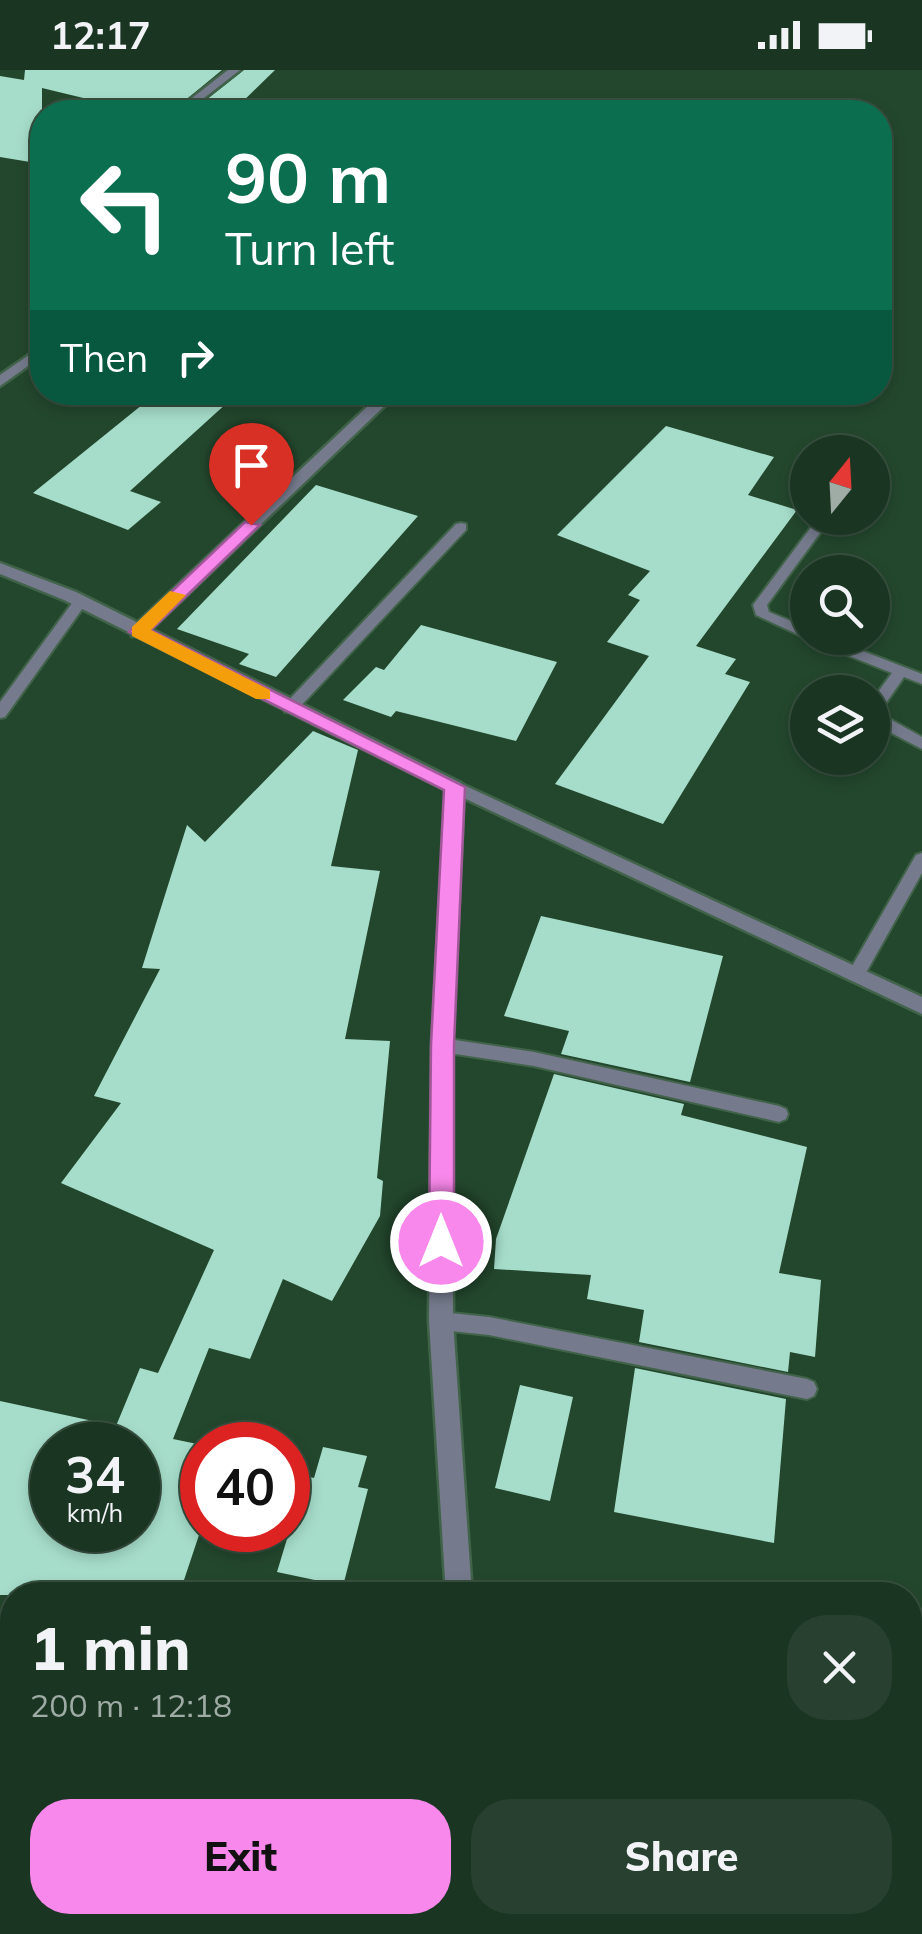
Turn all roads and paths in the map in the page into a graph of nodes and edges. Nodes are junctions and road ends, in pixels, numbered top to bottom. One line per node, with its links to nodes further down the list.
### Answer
1 (235, 70): 2 (street)
2 (195, 100)
3 (30, 359): 4 (street)
4 (0, 382)
5 (378, 405): 11 (street)
6 (460, 527): 16 (lane)
7 (790, 564): 10 (lane)
8 (0, 568): 9 (street)
9 (80, 602): 11 (street); 17 (lane)
10 (790, 626)
11 (138, 632): 16 (street)
12 (858, 655): 13 (lane)
13 (900, 672): 14 (lane); 15 (lane)
14 (922, 679)
15 (890, 687)
16 (290, 708): 20 (street)
17 (0, 714)
18 (890, 725): 19 (lane)
19 (922, 744)
20 (454, 787): 22 (street); 24 (street)
21 (922, 859): 22 (lane)
22 (856, 973): 23 (street)
23 (922, 1006)
24 (442, 1045): 25 (lane); 26 (street)
25 (779, 1114)
26 (441, 1321): 27 (lane); 28 (street)
27 (806, 1389)
28 (457, 1582)

